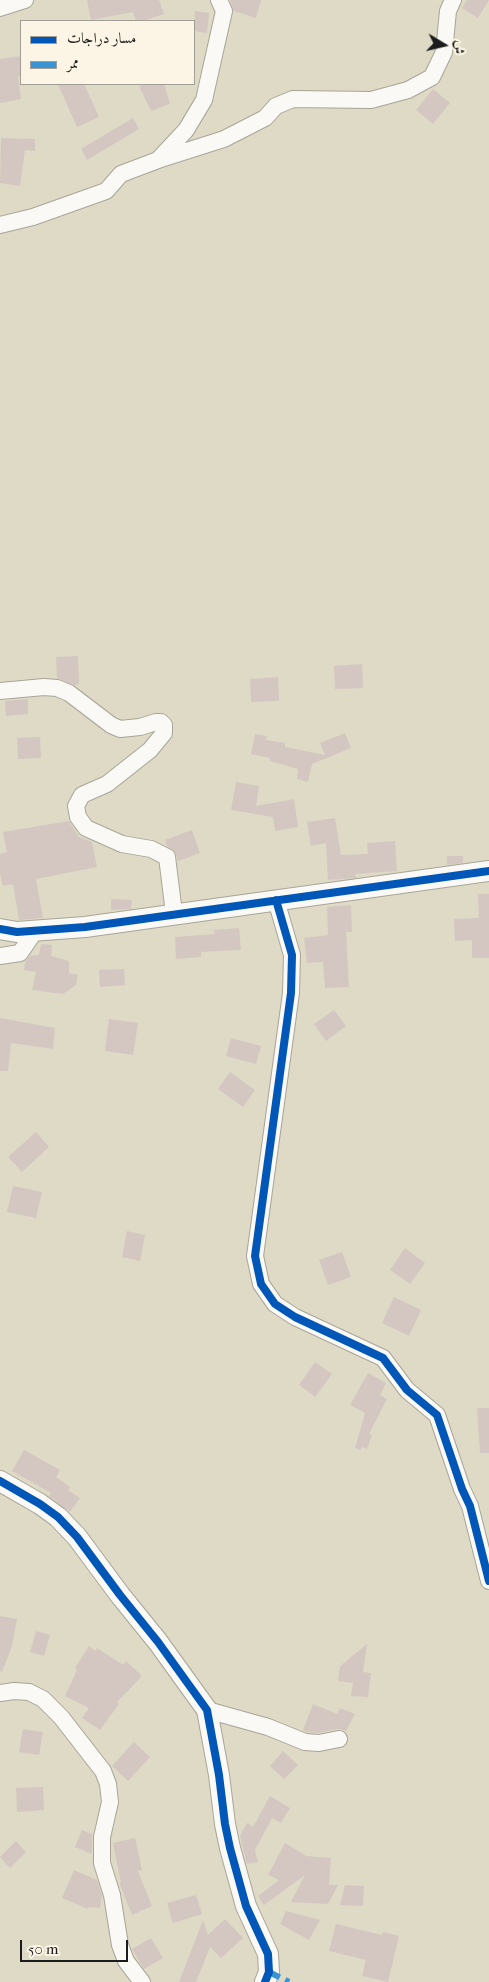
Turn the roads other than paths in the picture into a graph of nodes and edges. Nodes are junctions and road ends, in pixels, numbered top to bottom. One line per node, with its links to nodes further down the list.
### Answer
1 (25, 0): 4 (street)
2 (219, 0): 5 (street)
3 (453, 0): 5 (street)
4 (0, 8)
5 (158, 160): 6 (street)
6 (0, 225)
7 (0, 691): 10 (street)
8 (489, 871): 9 (street)
9 (276, 900): 10 (street); 15 (street)
10 (174, 913): 12 (street)
11 (0, 929): 12 (street)
12 (35, 931): 13 (street)
13 (0, 956)
14 (0, 1481): 17 (street)
15 (489, 1581)
16 (0, 1693): 19 (street)
17 (207, 1710): 18 (street); 20 (street)
18 (338, 1739)
19 (142, 1982)
20 (265, 1982)

